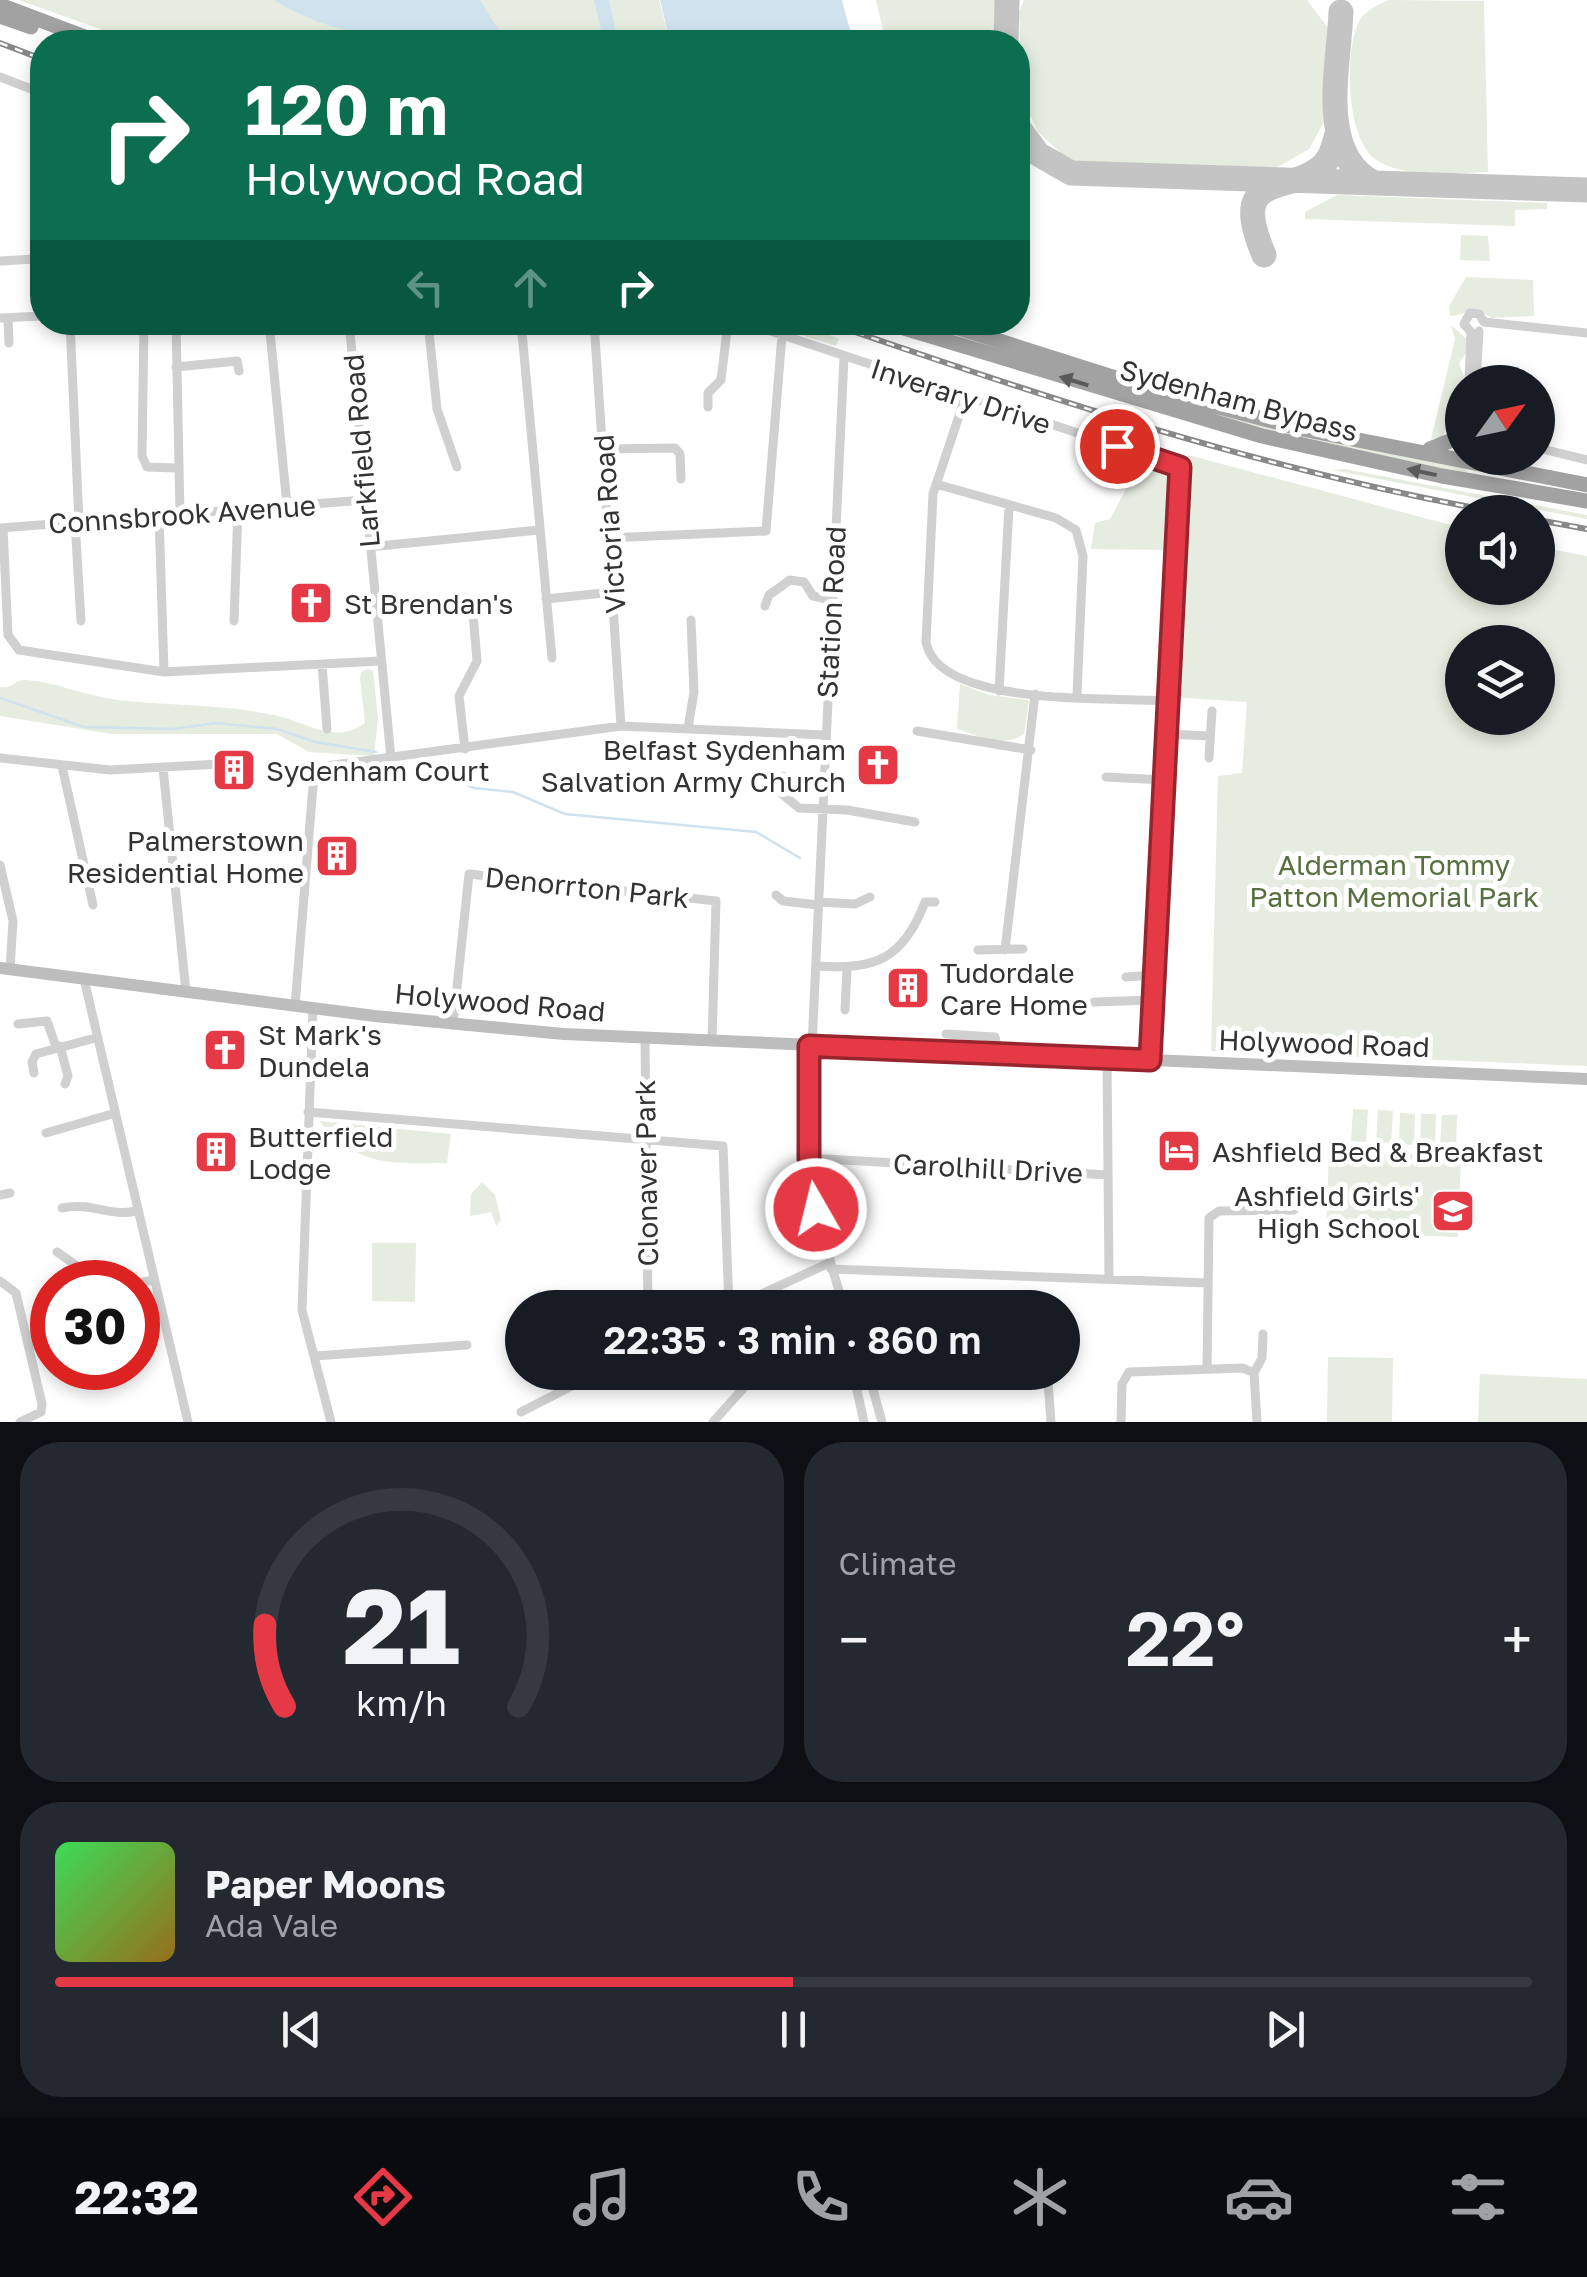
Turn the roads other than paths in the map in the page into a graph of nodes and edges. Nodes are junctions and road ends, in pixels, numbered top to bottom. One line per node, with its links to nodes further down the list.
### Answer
1 (0, 5): 4 (highway)
2 (0, 16): 3 (highway)
3 (39, 30)
4 (66, 30)
5 (0, 77): 6 (street)
6 (30, 88)
7 (0, 249): 9 (street)
8 (30, 259): 9 (street)
9 (1, 261)
10 (30, 317): 11 (street)
11 (4, 318): 25 (street)
12 (1587, 333): 27 (street)
13 (70, 335): 53 (street)
14 (144, 335): 39 (street)
15 (176, 335): 28 (street)
16 (270, 335): 48 (street)
17 (350, 335): 46 (street, Larkfield Road)
18 (429, 335): 38 (street)
19 (522, 335): 55 (street)
20 (595, 335): 33 (street, Victoria Road)
21 (726, 335): 31 (street)
22 (782, 335): 26 (street, Inverary Drive); 56 (street)
23 (927, 335): 44 (highway, Sydenham Bypass, one-way to 23)
24 (982, 335): 34 (highway, Sydenham Bypass)
25 (9, 342)
26 (844, 357): 30 (street, Inverary Drive); 60 (street, Station Road)
27 (1477, 365)
28 (176, 367): 29 (street); 39 (street)
29 (240, 371)
30 (965, 398): 43 (street); 73 (street, Inverary Drive)
31 (708, 407)
32 (1445, 442): 34 (highway)
33 (604, 450): 42 (street); 56 (street, Victoria Road)
34 (1422, 451): 36 (highway, Sydenham Bypass)
35 (1555, 452): 37 (street)
36 (1445, 454)
37 (1587, 460)
38 (457, 467)
39 (177, 468): 51 (street)
40 (1475, 475): 44 (highway)
41 (1548, 475): 45 (highway, Sydenham Bypass)
42 (680, 479)
43 (936, 484): 49 (street); 70 (street)
44 (1490, 484): 47 (highway, Sydenham Bypass)
45 (1587, 486)
46 (364, 500): 48 (street, Connsbrook Avenue); 57 (street, Larkfield Road)
47 (1587, 501)
48 (288, 505): 50 (street, Connsbrook Avenue)
49 (1009, 506): 70 (street); 72 (street)
50 (238, 509): 51 (street, Connsbrook Avenue); 65 (street)
51 (180, 514): 52 (street, Connsbrook Avenue)
52 (160, 516): 53 (street, Connsbrook Avenue); 69 (street)
53 (77, 522): 54 (street, Connsbrook Avenue); 64 (street)
54 (2, 528): 69 (street)
55 (540, 530): 57 (street); 59 (street)
56 (608, 538): 58 (street, Victoria Road)
57 (369, 547): 67 (street, Larkfield Road)
58 (612, 592): 59 (street); 75 (street, Victoria Road)
59 (546, 600): 66 (street)
60 (831, 600): 61 (street); 80 (street, Station Road)
61 (765, 606)
62 (472, 614): 82 (street)
63 (691, 620): 76 (street)
64 (81, 621)
65 (234, 621)
66 (552, 658)
67 (380, 661): 68 (street); 85 (street, Larkfield Road)
68 (322, 664): 69 (street); 77 (street)
69 (164, 672)
70 (1000, 691): 71 (street)
71 (1035, 694): 72 (street); 83 (street)
72 (1078, 695): 73 (street)
73 (1168, 701): 79 (street)
74 (1212, 711): 81 (street)
75 (621, 726): 76 (street); 82 (street)
76 (688, 728): 80 (street)
77 (327, 729)
78 (917, 730): 83 (street)
79 (1166, 734): 81 (street); 92 (street)
80 (825, 735): 94 (street, Station Road)
81 (1210, 736): 86 (street)
82 (465, 748): 85 (street)
83 (1031, 750): 96 (street)
84 (0, 758): 88 (street)
85 (391, 758): 115 (street)
86 (1209, 758)
87 (220, 764): 89 (street)
88 (62, 766): 89 (street); 102 (street)
89 (163, 768): 112 (street)
90 (783, 776): 94 (street)
91 (1106, 777): 92 (street)
92 (1164, 780): 109 (street)
93 (906, 808): 94 (street)
94 (822, 809): 101 (street, Station Road)
95 (0, 864): 107 (street)
96 (1016, 864): 97 (street); 105 (street)
97 (1028, 864)
98 (776, 895): 101 (street)
99 (870, 897): 101 (street)
100 (935, 902): 108 (street)
101 (818, 904): 106 (street, Station Road)
102 (93, 906)
103 (1023, 949): 105 (street)
104 (978, 950): 105 (street)
105 (1005, 950)
106 (816, 966): 108 (street); 124 (street, Station Road)
107 (5, 968): 111 (main road, Holywood Road)
108 (847, 968): 117 (street)
109 (1155, 975): 110 (street); 113 (street)
110 (1126, 977)
111 (84, 979): 112 (main road, Holywood Road); 121 (street)
112 (186, 992): 115 (main road, Holywood Road)
113 (1153, 1000): 114 (street); 128 (street)
114 (1094, 1002)
115 (295, 1006): 116 (main road, Holywood Road)
116 (313, 1008): 119 (main road, Holywood Road); 132 (street)
117 (845, 1010)
118 (18, 1024): 125 (street)
119 (452, 1025): 122 (main road, Holywood Road); 123 (street, Denorrton Park)
120 (946, 1034): 126 (street, Holywood Road)
121 (95, 1038): 125 (street); 133 (street)
122 (645, 1038): 123 (main road, Holywood Road); 135 (street, Clonaver Park)
123 (712, 1042): 124 (main road, Holywood Road)
124 (811, 1046): 126 (main road, Holywood Road); 136 (street, Station Road)
125 (58, 1047): 129 (street); 131 (street)
126 (999, 1054): 127 (main road, Holywood Road)
127 (1107, 1059): 128 (main road, Holywood Road); 137 (street)
128 (1150, 1060): 130 (main road, Holywood Road)
129 (34, 1073)
130 (1587, 1080)
131 (65, 1084)
132 (308, 1112): 135 (street); 155 (street)
133 (112, 1114): 134 (street); 139 (street)
134 (46, 1133)
135 (645, 1140): 148 (street, Clonaver Park); 149 (street)
136 (809, 1158): 137 (street, Carolhill Drive); 144 (street, Station Road)
137 (1108, 1175): 145 (street)
138 (62, 1208): 139 (street)
139 (136, 1210): 143 (street)
140 (1294, 1210): 147 (street)
141 (57, 1252): 142 (street)
142 (68, 1260)
143 (148, 1260)
144 (830, 1266): 145 (street); 150 (street); 151 (street, Station Road)
145 (1109, 1279): 147 (street)
146 (0, 1281): 164 (street)
147 (1206, 1283): 156 (street)
148 (648, 1290)
149 (730, 1290)
150 (773, 1290)
151 (839, 1290)
152 (160, 1308): 165 (street)
153 (1264, 1334): 157 (street)
154 (466, 1345): 155 (street)
155 (315, 1356): 166 (street)
156 (1207, 1369): 157 (street); 171 (street)
157 (1254, 1373): 172 (street)
158 (564, 1390): 163 (street)
159 (742, 1390): 167 (street)
160 (857, 1390): 168 (street)
161 (873, 1390): 169 (street)
162 (1048, 1390): 170 (street)
163 (521, 1412)
164 (20, 1422)
165 (188, 1422)
166 (330, 1422)
167 (713, 1422)
168 (864, 1422)
169 (882, 1422)
170 (1050, 1422)
171 (1121, 1422)
172 (1257, 1422)

